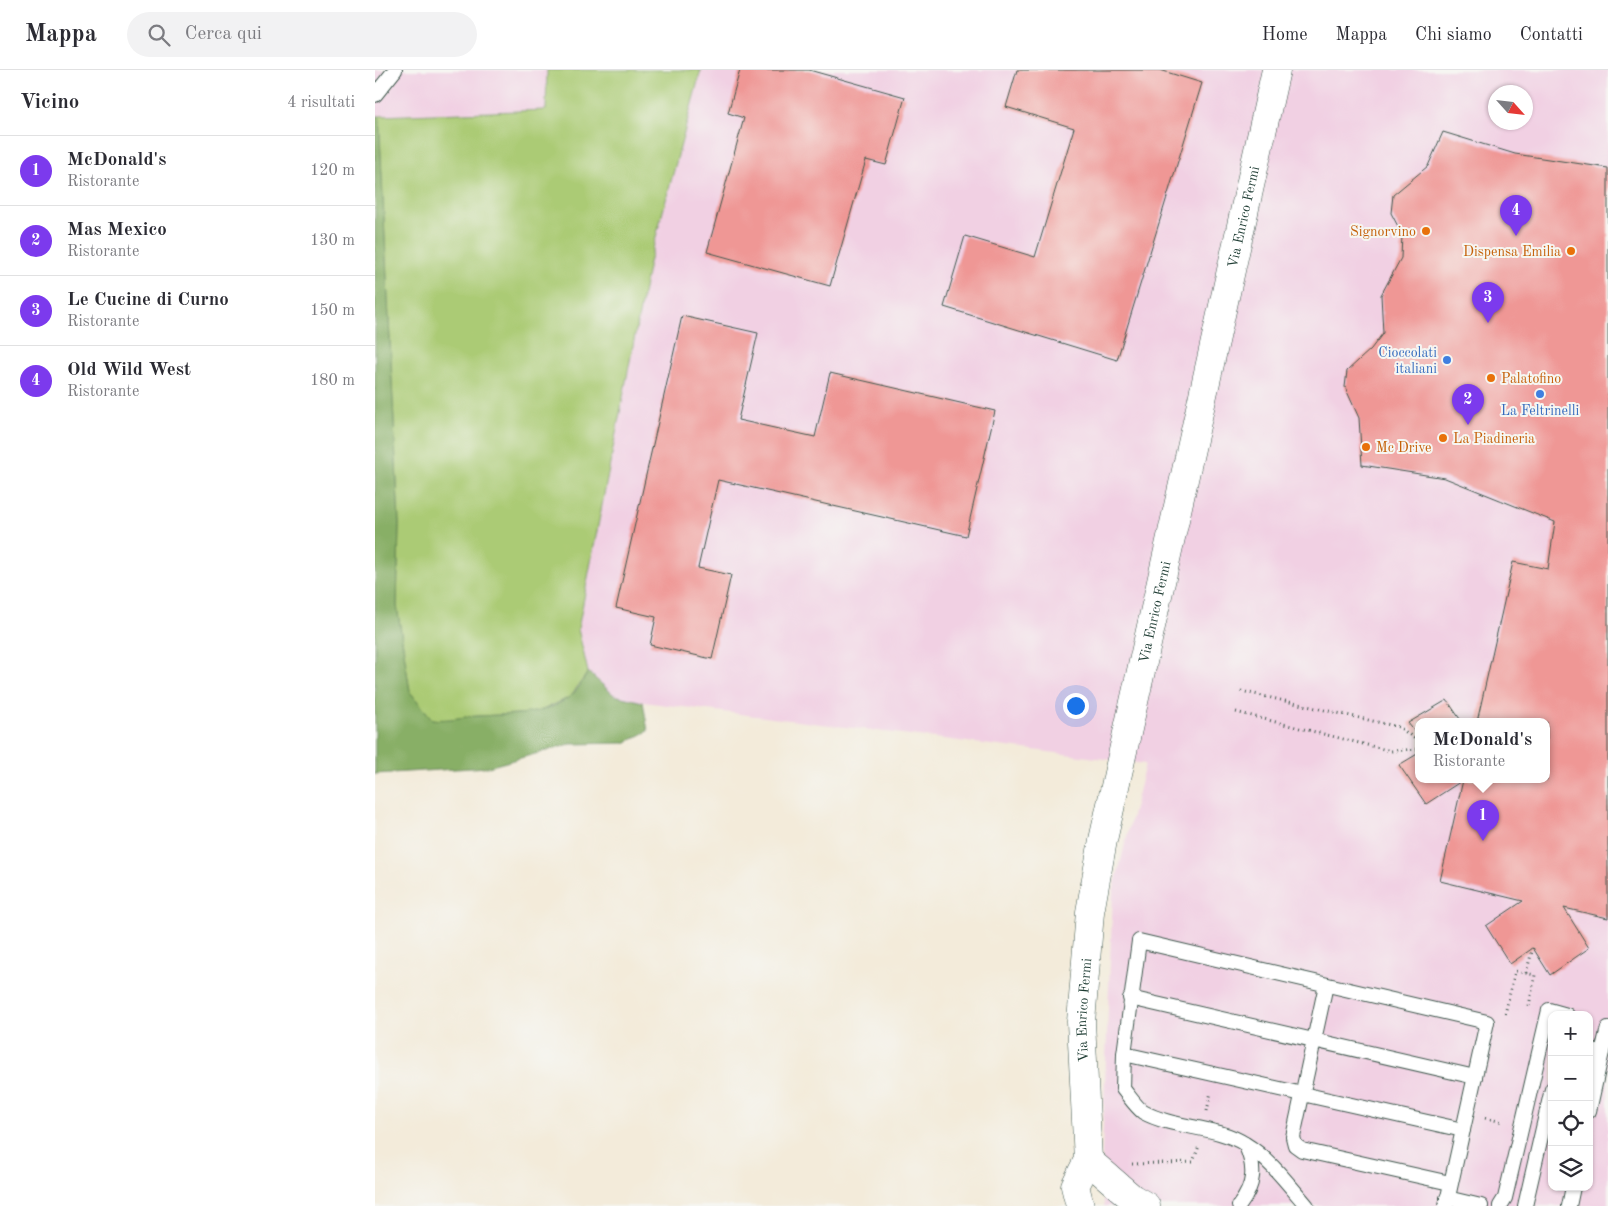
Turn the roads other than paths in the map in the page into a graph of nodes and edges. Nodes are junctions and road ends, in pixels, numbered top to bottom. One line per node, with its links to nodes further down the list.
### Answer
1 (395, 70): 3 (lane)
2 (1276, 70): 17 (street, Via Enrico Fermi)
3 (375, 96)
4 (1326, 985): 5 (lane); 8 (lane); 11 (lane)
5 (1130, 998): 8 (lane); 10 (lane)
6 (1548, 1014): 26 (lane)
7 (1608, 1028): 9 (lane)
8 (1314, 1040): 11 (lane); 12 (lane)
9 (1596, 1052): 14 (lane)
10 (1124, 1054): 12 (lane); 16 (lane)
11 (1475, 1077): 15 (lane)
12 (1302, 1094): 15 (lane); 18 (lane)
13 (1549, 1101): 27 (lane)
14 (1590, 1101)
15 (1463, 1130): 18 (lane)
16 (1245, 1143): 23 (lane); 24 (lane)
17 (1088, 1160): 21 (street, Via Enrico Fermi); 22 (street)
18 (1450, 1183): 20 (lane)
19 (1572, 1191): 28 (lane)
20 (1447, 1202): 25 (lane)
21 (1080, 1206)
22 (1146, 1206)
23 (1239, 1206)
24 (1307, 1206)
25 (1481, 1206)
26 (1500, 1206)
27 (1525, 1206)
28 (1569, 1206)

